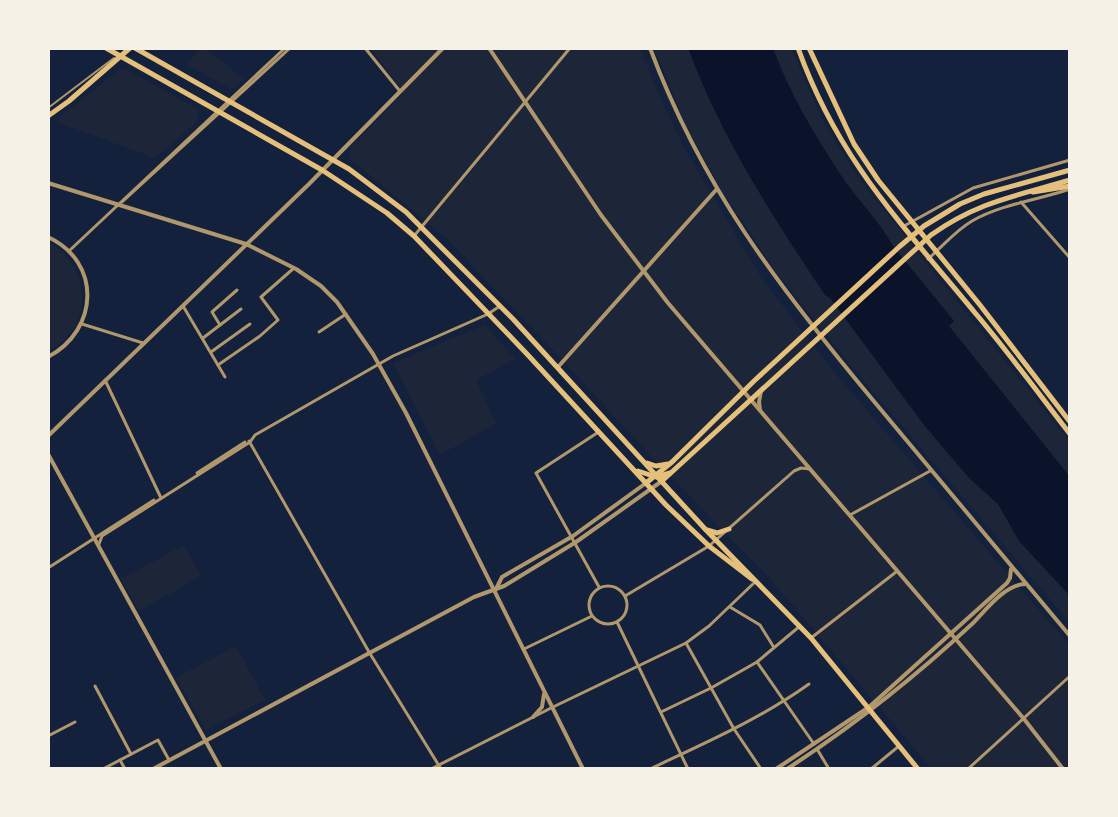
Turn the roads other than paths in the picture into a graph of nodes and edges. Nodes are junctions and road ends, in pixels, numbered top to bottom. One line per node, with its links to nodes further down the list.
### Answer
1 (106, 48): 11 (main road)
2 (132, 48): 11 (main road); 13 (main road)
3 (288, 48): 13 (street)
4 (365, 48): 12 (street)
5 (443, 48): 12 (street)
6 (489, 48): 14 (street)
7 (570, 48): 14 (street)
8 (650, 48): 24 (street)
9 (798, 48): 29 (main road)
10 (809, 48): 27 (main road)
11 (121, 57): 15 (lane); 16 (main road); 17 (main road)
12 (399, 90): 18 (street)
13 (231, 102): 16 (street); 18 (main road)
14 (524, 102): 28 (street); 38 (street)
15 (48, 108)
16 (220, 112): 20 (main road); 26 (street)
17 (48, 116)
18 (332, 159): 20 (street); 28 (main road)
19 (1070, 160): 27 (street)
20 (322, 170): 30 (main road); 32 (street)
21 (1070, 170): 59 (main road)
22 (48, 183): 26 (street)
23 (1070, 185): 25 (street); 58 (main road)
24 (716, 190): 38 (street); 74 (street)
25 (1021, 202): 34 (street); 35 (street)
26 (118, 205): 32 (street); 33 (street)
27 (910, 221): 29 (street); 34 (main road)
28 (421, 227): 30 (street); 41 (main road)
29 (902, 228): 36 (main road)
30 (414, 236): 44 (main road)
31 (48, 237): 33 (street)
32 (246, 244): 37 (street); 40 (street)
33 (69, 251): 45 (street)
34 (935, 253): 36 (street); 63 (main road)
35 (1070, 258)
36 (928, 259): 66 (main road)
37 (294, 268): 43 (street); 54 (street)
38 (643, 270): 55 (street); 59 (street)
39 (237, 290): 47 (street)
40 (183, 306): 49 (street); 50 (street)
41 (500, 306): 44 (street); 55 (main road)
42 (241, 309): 47 (street)
43 (346, 314): 48 (street); 53 (street)
44 (488, 314): 53 (street); 65 (main road)
45 (82, 324): 50 (street); 52 (street)
46 (250, 324): 51 (street)
47 (220, 325): 49 (street)
48 (319, 332)
49 (203, 338): 51 (street)
50 (144, 343): 57 (street)
51 (211, 352): 54 (street)
52 (48, 357)
53 (378, 364): 68 (street); 94 (street)
54 (218, 365): 56 (street)
55 (558, 367): 70 (main road)
56 (225, 377)
57 (105, 380): 67 (street); 78 (street)
58 (763, 389): 60 (main road); 62 (street)
59 (744, 392): 60 (street); 71 (main road)
60 (751, 400): 62 (street); 75 (main road)
61 (1070, 407): 63 (street)
62 (761, 412): 73 (street)
63 (1063, 413): 64 (main road)
64 (1070, 422)
65 (600, 431): 72 (main road); 84 (street)
66 (1070, 434)
67 (48, 436)
68 (249, 441): 78 (street); 108 (street)
69 (48, 454): 83 (street)
70 (645, 462): 71 (main road); 75 (main road)
71 (672, 462): 75 (main road)
72 (633, 467): 75 (main road); 76 (main road)
73 (811, 470): 80 (street); 81 (street)
74 (930, 471): 80 (street); 88 (street)
75 (659, 479): 76 (main road); 77 (street); 79 (main road); 82 (main road)
76 (646, 483): 77 (main road); 84 (street)
77 (652, 490): 79 (main road); 84 (street)
78 (160, 497): 83 (street); 87 (street)
79 (666, 505): 86 (main road)
80 (850, 515): 90 (street)
81 (729, 529): 82 (main road); 85 (street)
82 (706, 530): 85 (main road)
83 (95, 538): 87 (street); 89 (street)
84 (575, 539): 93 (street); 94 (street)
85 (716, 540): 86 (street); 91 (main road)
86 (709, 546): 91 (main road); 95 (street)
87 (100, 548): 125 (street)
88 (1008, 563): 92 (street); 100 (street)
89 (48, 568)
90 (896, 572): 98 (street); 103 (street)
91 (756, 581): 96 (street); 101 (main road)
92 (1027, 585): 102 (street); 104 (street)
93 (599, 587): 95 (street); 97 (street)
94 (496, 589): 107 (street); 108 (street)
95 (625, 596): 99 (street)
96 (730, 607): 105 (street); 106 (street)
97 (592, 616): 99 (street); 107 (street)
98 (938, 621): 100 (street); 104 (street)
99 (617, 622): 110 (street)
100 (964, 623): 104 (street)
101 (800, 626): 103 (main road); 106 (street)
102 (1070, 636)
103 (811, 638): 118 (main road)
104 (953, 638): 118 (street); 121 (street)
105 (686, 643): 110 (street); 115 (street)
106 (774, 648): 109 (street)
107 (524, 649): 114 (street)
108 (369, 652): 125 (street); 132 (street)
109 (757, 662): 115 (street); 116 (street)
110 (639, 666): 117 (street); 119 (street)
111 (1070, 676): 121 (street)
112 (809, 684): 116 (street)
113 (95, 686): 128 (street)
114 (542, 688): 117 (street); 120 (street)
115 (711, 688): 119 (street); 123 (street)
116 (785, 702): 123 (street); 127 (street)
117 (551, 708): 120 (street); 138 (street)
118 (870, 710): 126 (main road); 127 (street)
119 (661, 712): 129 (street)
120 (533, 717): 132 (street)
121 (1024, 719): 147 (street); 148 (street)
122 (75, 722): 124 (street)
123 (734, 729): 129 (street); 141 (street)
124 (48, 736)
125 (206, 741): 131 (street); 136 (street)
126 (899, 746): 145 (street); 146 (main road)
127 (815, 747): 142 (street); 143 (street); 144 (street)
128 (131, 754): 130 (street); 131 (street)
129 (681, 755): 139 (street); 140 (street)
130 (120, 760): 133 (street); 134 (street)
131 (169, 760): 135 (street)
132 (440, 767): 137 (street)
133 (103, 769)
134 (125, 769)
135 (153, 769)
136 (221, 769)
137 (431, 769)
138 (583, 769)
139 (650, 769)
140 (688, 769)
141 (761, 769)
142 (776, 769)
143 (787, 769)
144 (829, 769)
145 (871, 769)
146 (918, 769)
147 (968, 769)
148 (1063, 769)

